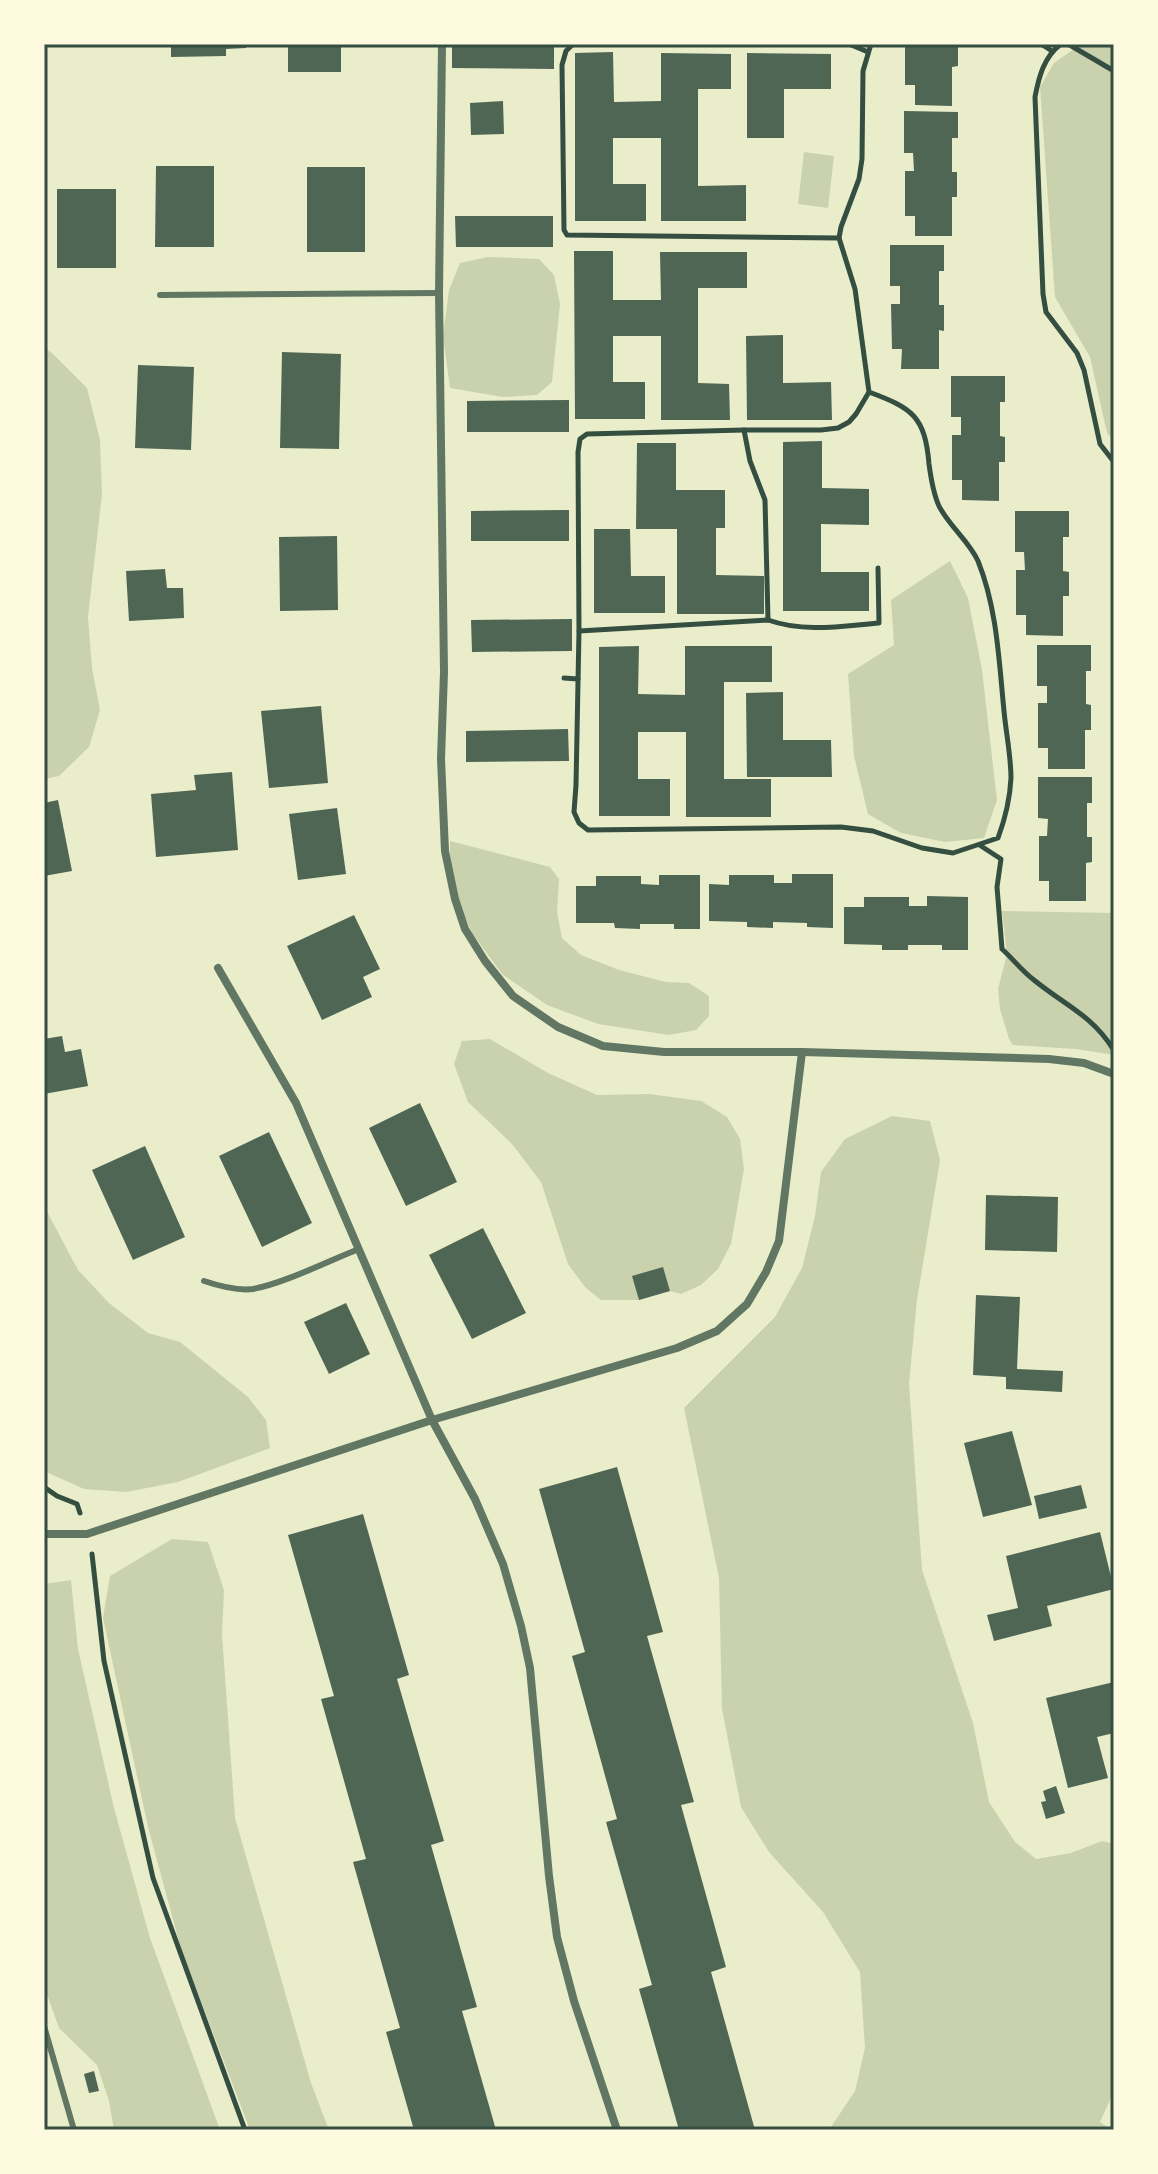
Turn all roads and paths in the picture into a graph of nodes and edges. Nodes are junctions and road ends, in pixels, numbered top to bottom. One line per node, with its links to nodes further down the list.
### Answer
1 (442, 44): 12 (street)
2 (573, 44): 11 (path)
3 (849, 44): 9 (path)
4 (871, 44): 9 (path)
5 (1041, 44): 8 (path)
6 (1061, 44): 8 (path)
7 (1068, 44): 10 (path)
8 (1052, 51): 16 (path)
9 (868, 52): 11 (path)
10 (1114, 71)
11 (839, 238): 14 (path)
12 (439, 293): 13 (lane); 25 (street)
13 (160, 295)
14 (869, 392): 15 (path); 22 (path)
15 (744, 430): 18 (path); 19 (path)
16 (1114, 462)
17 (878, 568): 18 (path)
18 (768, 620): 19 (path)
19 (579, 631): 21 (path)
20 (564, 678): 21 (path)
21 (578, 679): 22 (path)
22 (980, 845): 24 (path)
23 (218, 968): 27 (street)
24 (1114, 1051)
25 (802, 1052): 26 (street); 29 (street)
26 (1114, 1074)
27 (359, 1249): 28 (lane); 29 (street)
28 (204, 1281)
29 (432, 1420): 32 (street); 36 (street)
30 (44, 1487): 32 (path)
31 (44, 1534): 32 (street)
32 (87, 1534): 35 (path)
33 (44, 2026): 34 (lane)
34 (74, 2130)
35 (245, 2130)
36 (617, 2130)

